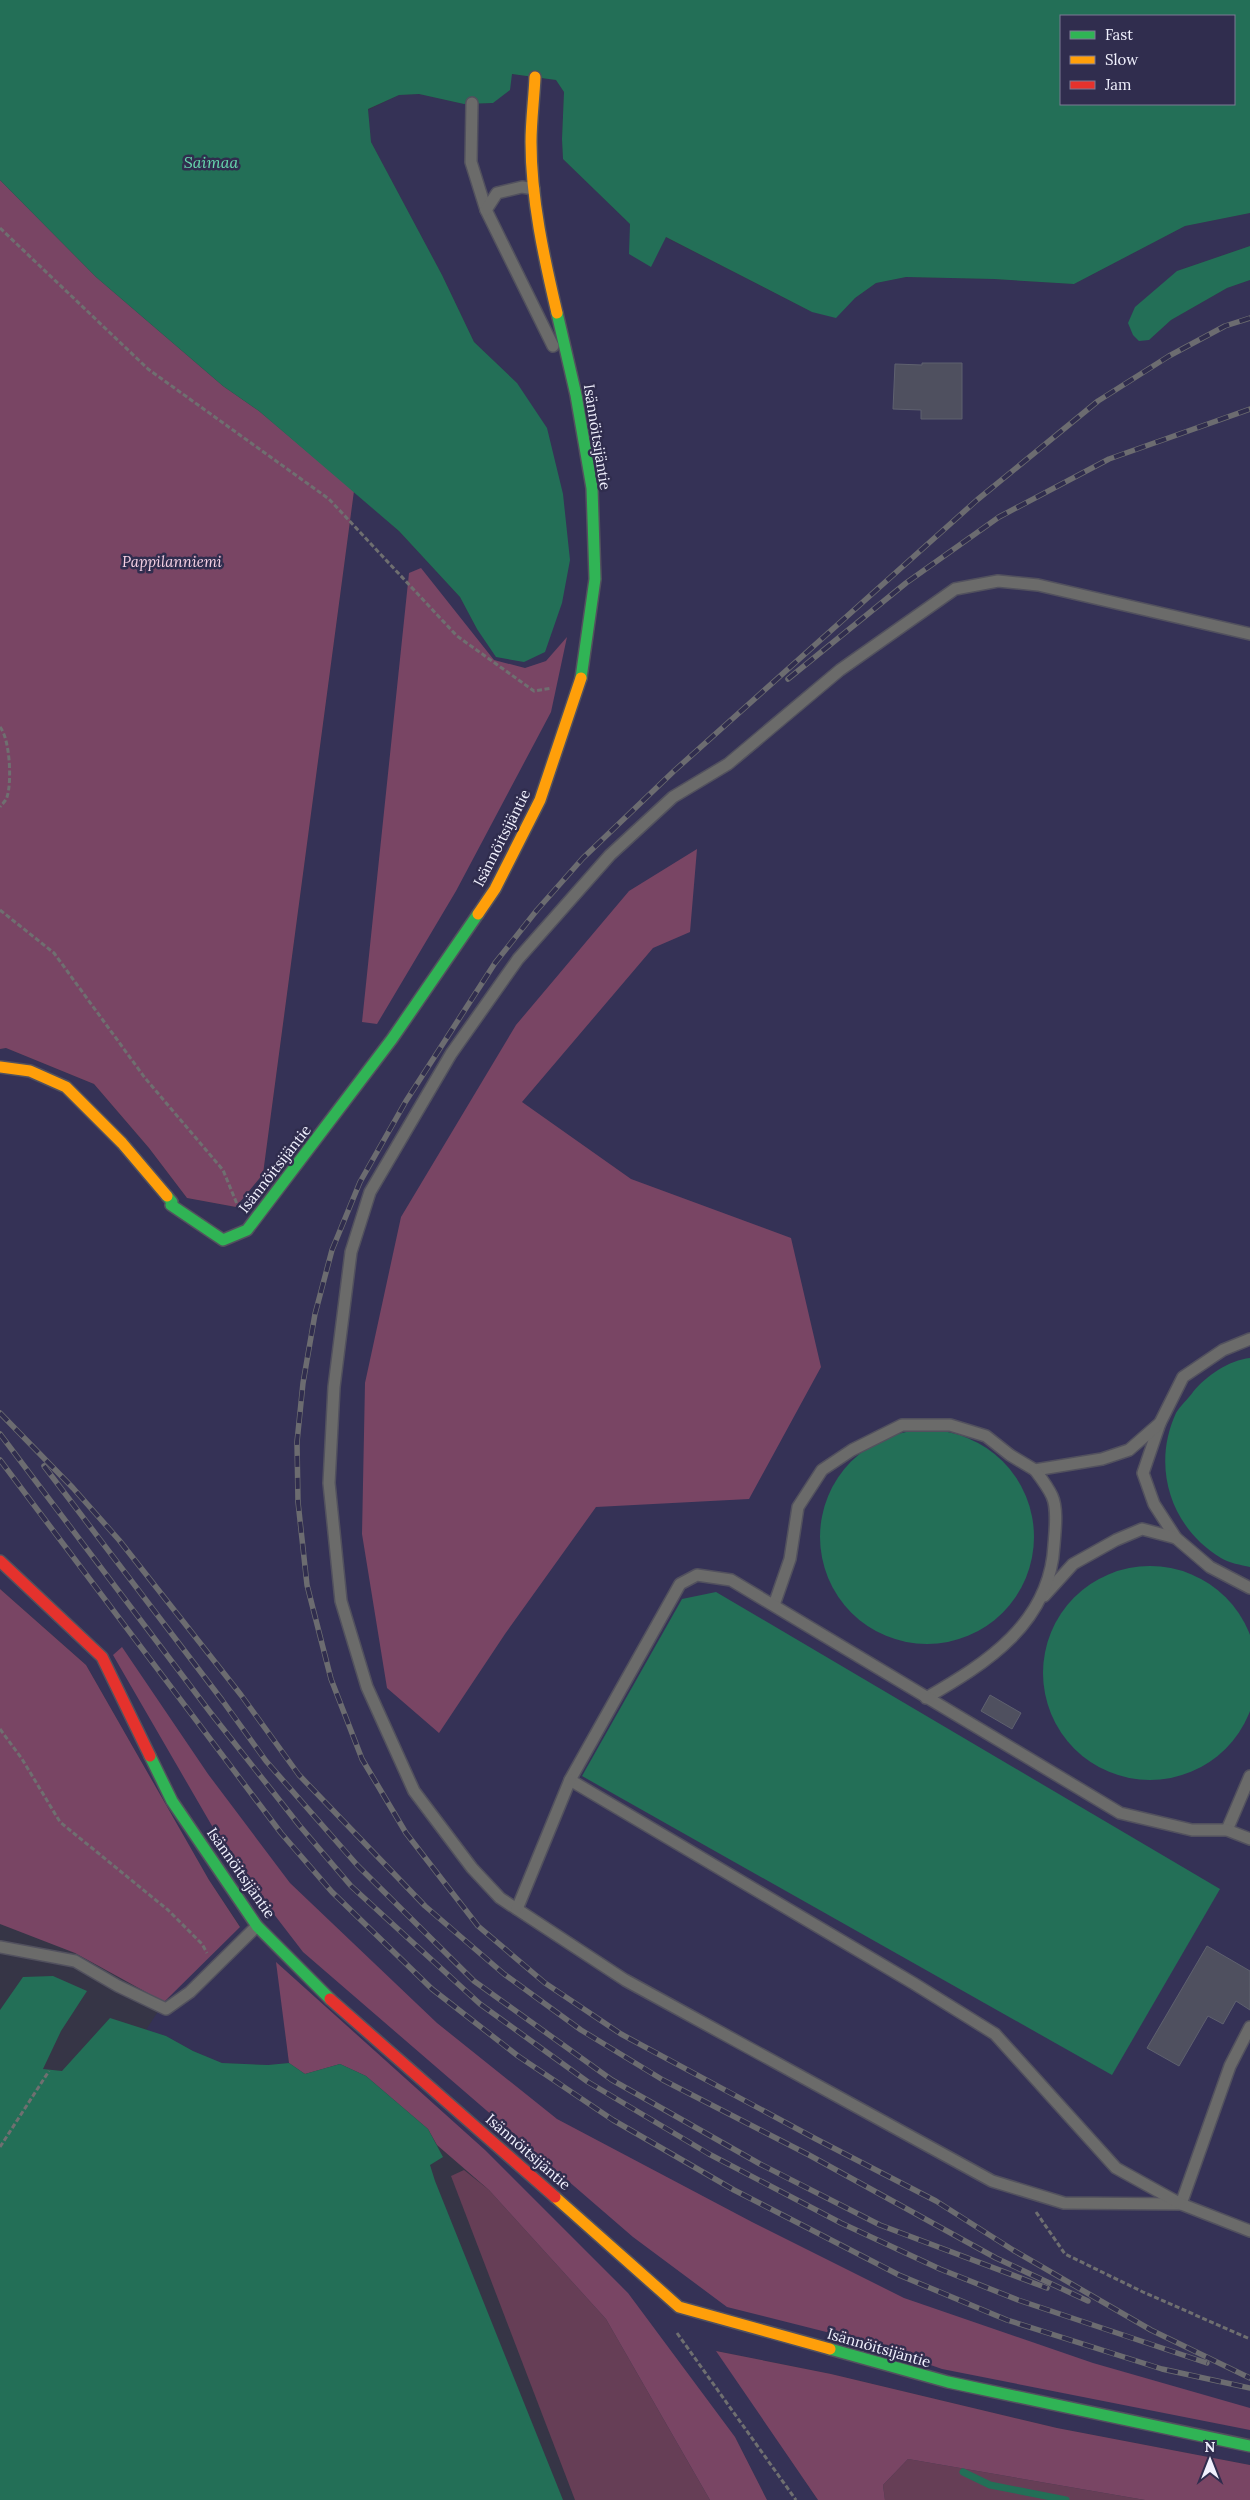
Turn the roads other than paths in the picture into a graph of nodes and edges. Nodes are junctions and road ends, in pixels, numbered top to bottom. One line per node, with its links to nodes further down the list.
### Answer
1 (535, 77): 3 (street, Isännöitsijäntie)
2 (472, 103): 4 (lane)
3 (534, 189): 4 (lane); 5 (street, Isännöitsijäntie)
4 (486, 210): 5 (lane)
5 (576, 394): 7 (street, Isännöitsijäntie)
6 (1250, 634): 21 (lane)
7 (0, 1067)
8 (1250, 1339): 9 (lane)
9 (1160, 1423): 10 (lane); 11 (lane)
10 (1035, 1470): 14 (lane); 15 (lane)
11 (1176, 1538): 13 (lane); 14 (lane)
12 (0, 1561): 22 (street, Isännöitsijäntie)
13 (1250, 1588)
14 (1041, 1599): 16 (lane)
15 (774, 1605): 16 (lane); 18 (lane)
16 (926, 1698): 19 (lane)
17 (1250, 1776): 19 (lane)
18 (570, 1780): 21 (lane); 25 (lane)
19 (1227, 1830): 20 (lane)
20 (1250, 1839)
21 (518, 1910): 25 (lane)
22 (258, 1926): 23 (lane); 27 (street, Isännöitsijäntie)
23 (0, 1948)
24 (1250, 2027): 25 (lane)
25 (1181, 2204): 26 (lane)
26 (1250, 2231)
27 (1250, 2446)

